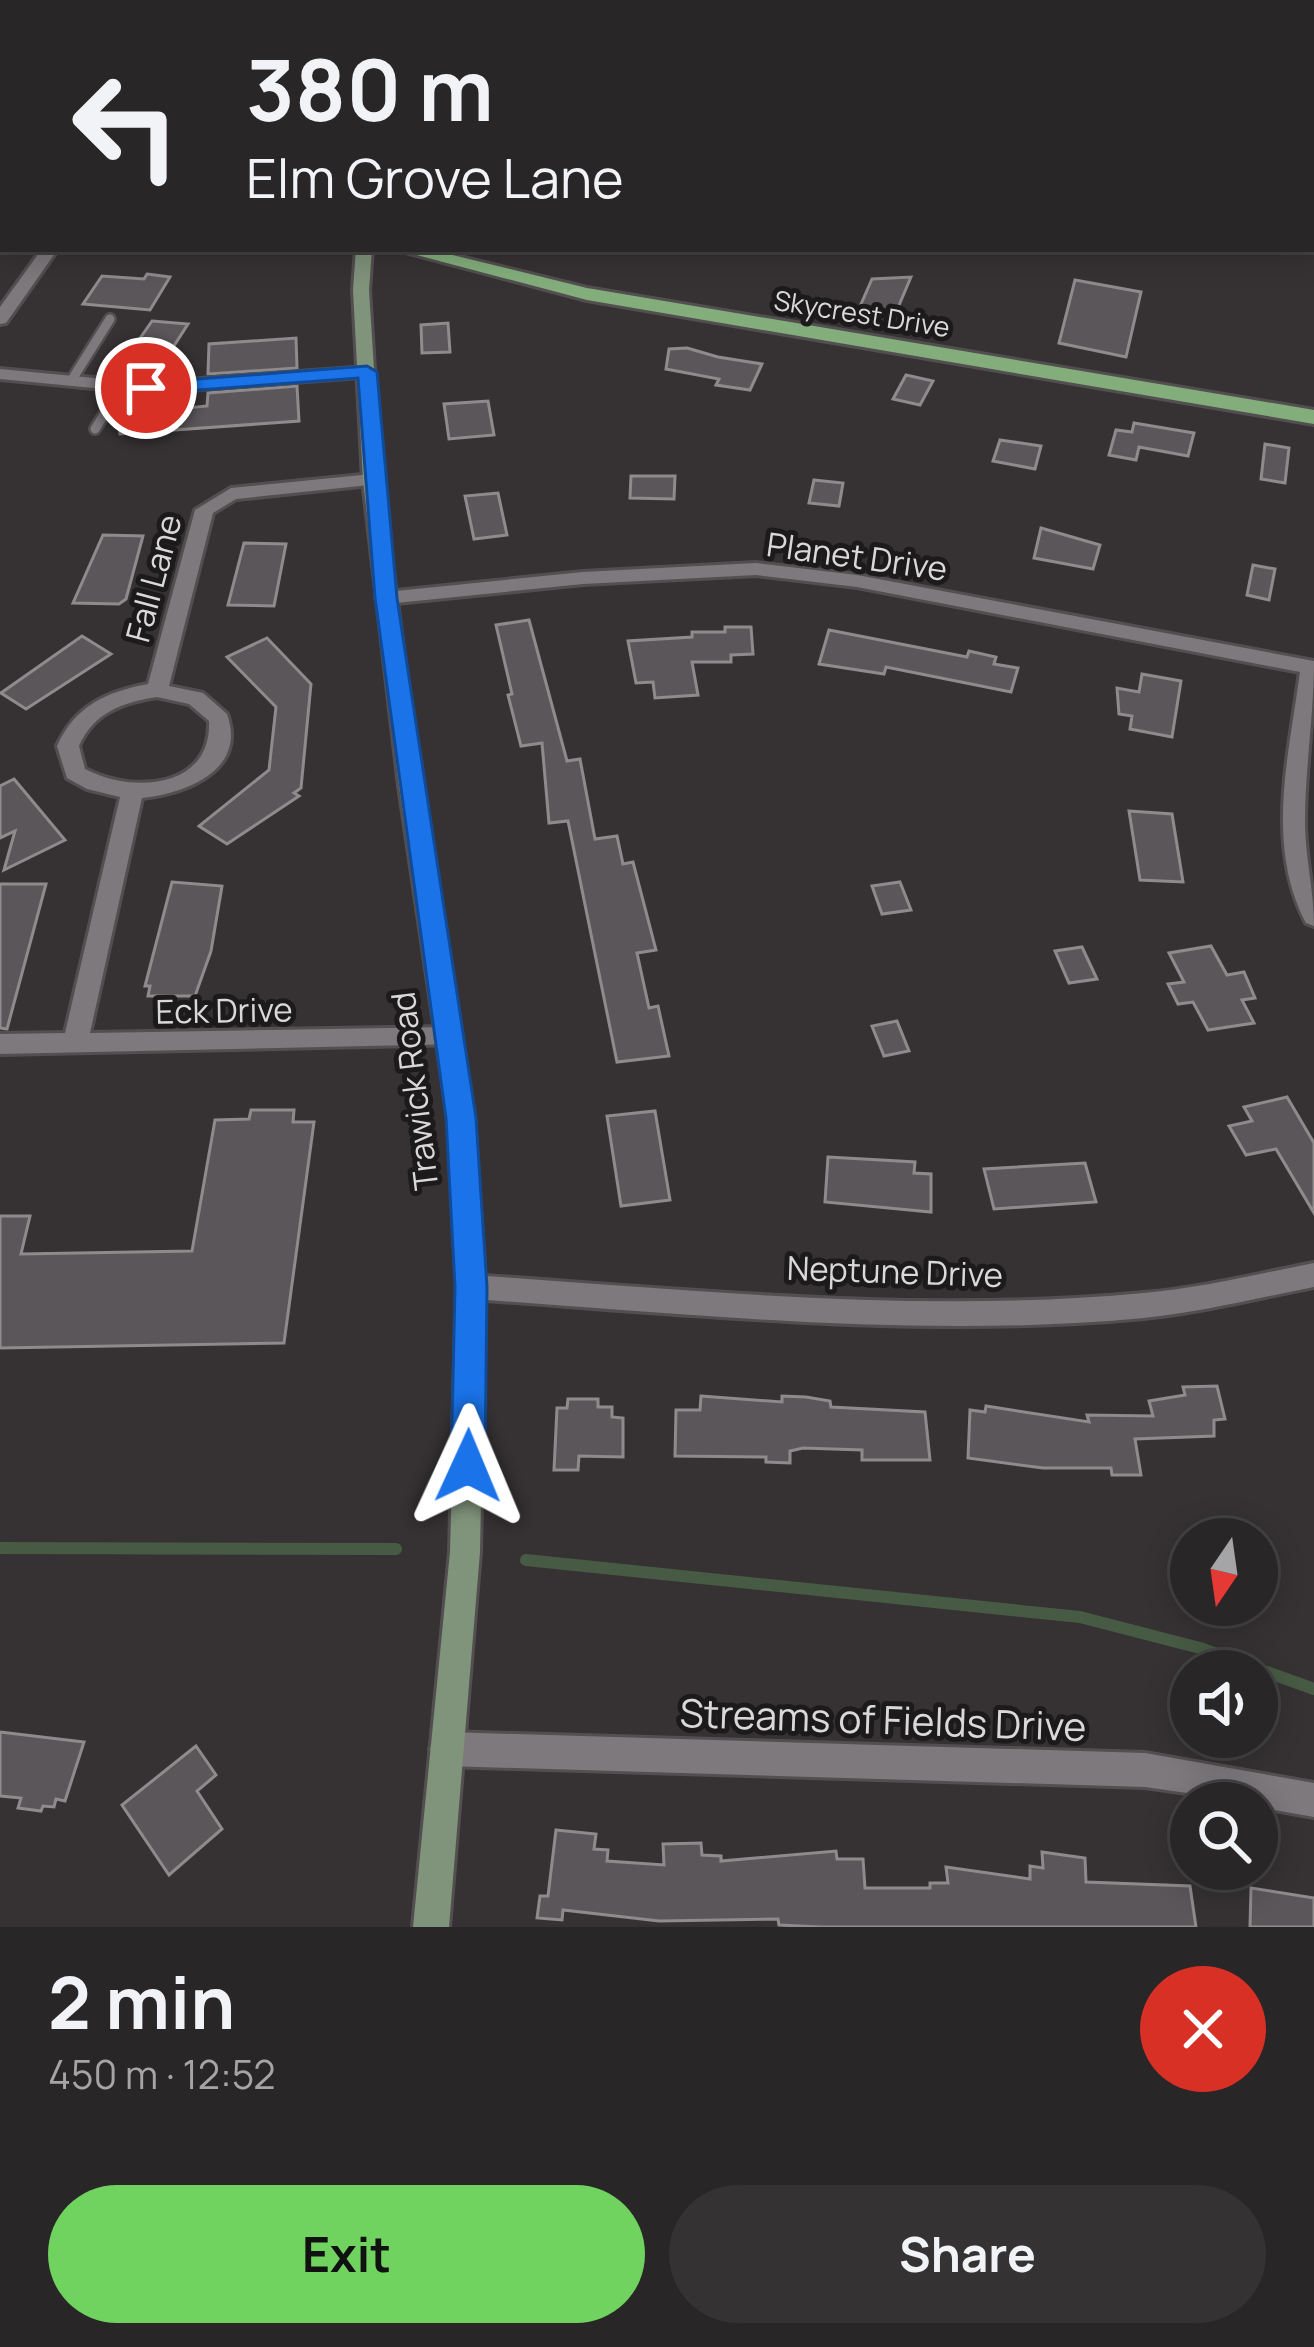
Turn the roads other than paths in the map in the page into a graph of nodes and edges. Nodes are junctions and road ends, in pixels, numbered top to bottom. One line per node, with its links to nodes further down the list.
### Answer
1 (48, 252): 4 (street)
2 (364, 252): 6 (street, Trawick Road)
3 (416, 252): 10 (main road, Skycrest Drive)
4 (0, 319)
5 (110, 320): 8 (lane)
6 (367, 372): 9 (street); 12 (street, Trawick Road)
7 (0, 374): 8 (street)
8 (71, 381): 9 (street)
9 (122, 386): 11 (lane)
10 (1314, 417)
11 (95, 430)
12 (372, 480): 13 (street, Trawick Road); 15 (street, Fall Lane)
13 (386, 598): 14 (street, Planet Drive); 18 (street, Trawick Road)
14 (1313, 668): 17 (street)
15 (157, 691): 16 (street, Fall Lane); 16 (street, Fall Lane)
16 (132, 793): 20 (street)
17 (1314, 917)
18 (449, 1037): 20 (street, Eck Drive); 22 (street, Trawick Road)
19 (0, 1044): 20 (street, Eck Drive)
20 (75, 1045)
21 (1314, 1275): 22 (street, Neptune Drive)
22 (471, 1287): 23 (street, Trawick Road)
23 (447, 1749): 24 (street, Streams of Fields Drive); 25 (street, Trawick Road)
24 (1314, 1800)
25 (430, 1927)

